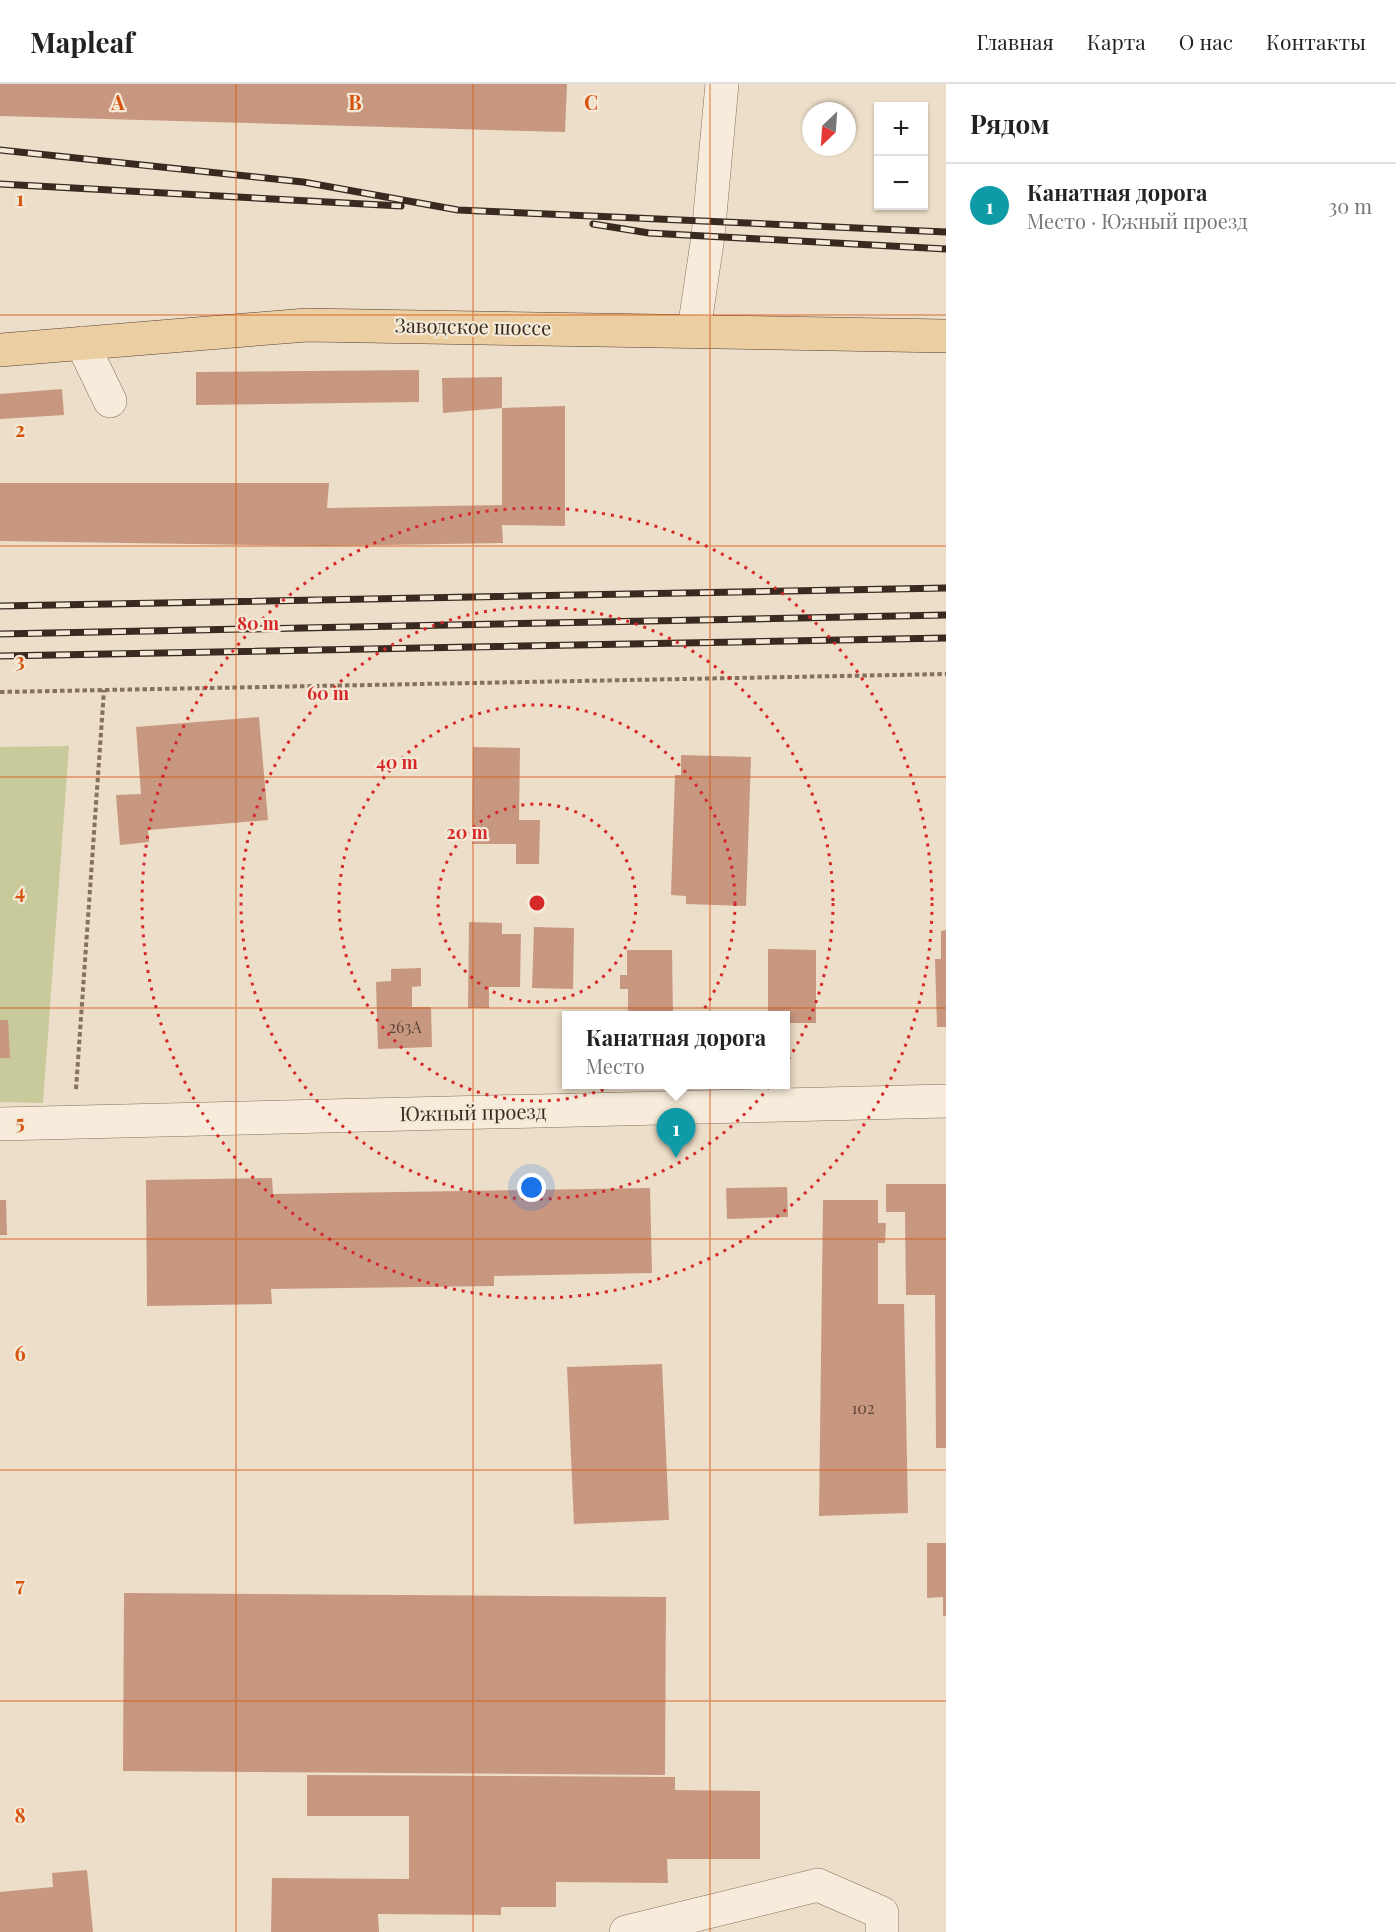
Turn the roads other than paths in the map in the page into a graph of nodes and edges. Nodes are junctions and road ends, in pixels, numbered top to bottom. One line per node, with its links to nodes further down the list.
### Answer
1 (722, 84): 2 (street)
2 (694, 330): 3 (main road, Заводское шоссе); 4 (main road, Заводское шоссе)
3 (946, 336)
4 (82, 343): 5 (main road, Заводское шоссе); 6 (street)
5 (0, 350)
6 (110, 401)
7 (946, 1101): 8 (street, Южный проезд)
8 (0, 1124)
9 (882, 1922): 10 (street)
10 (626, 1932)

